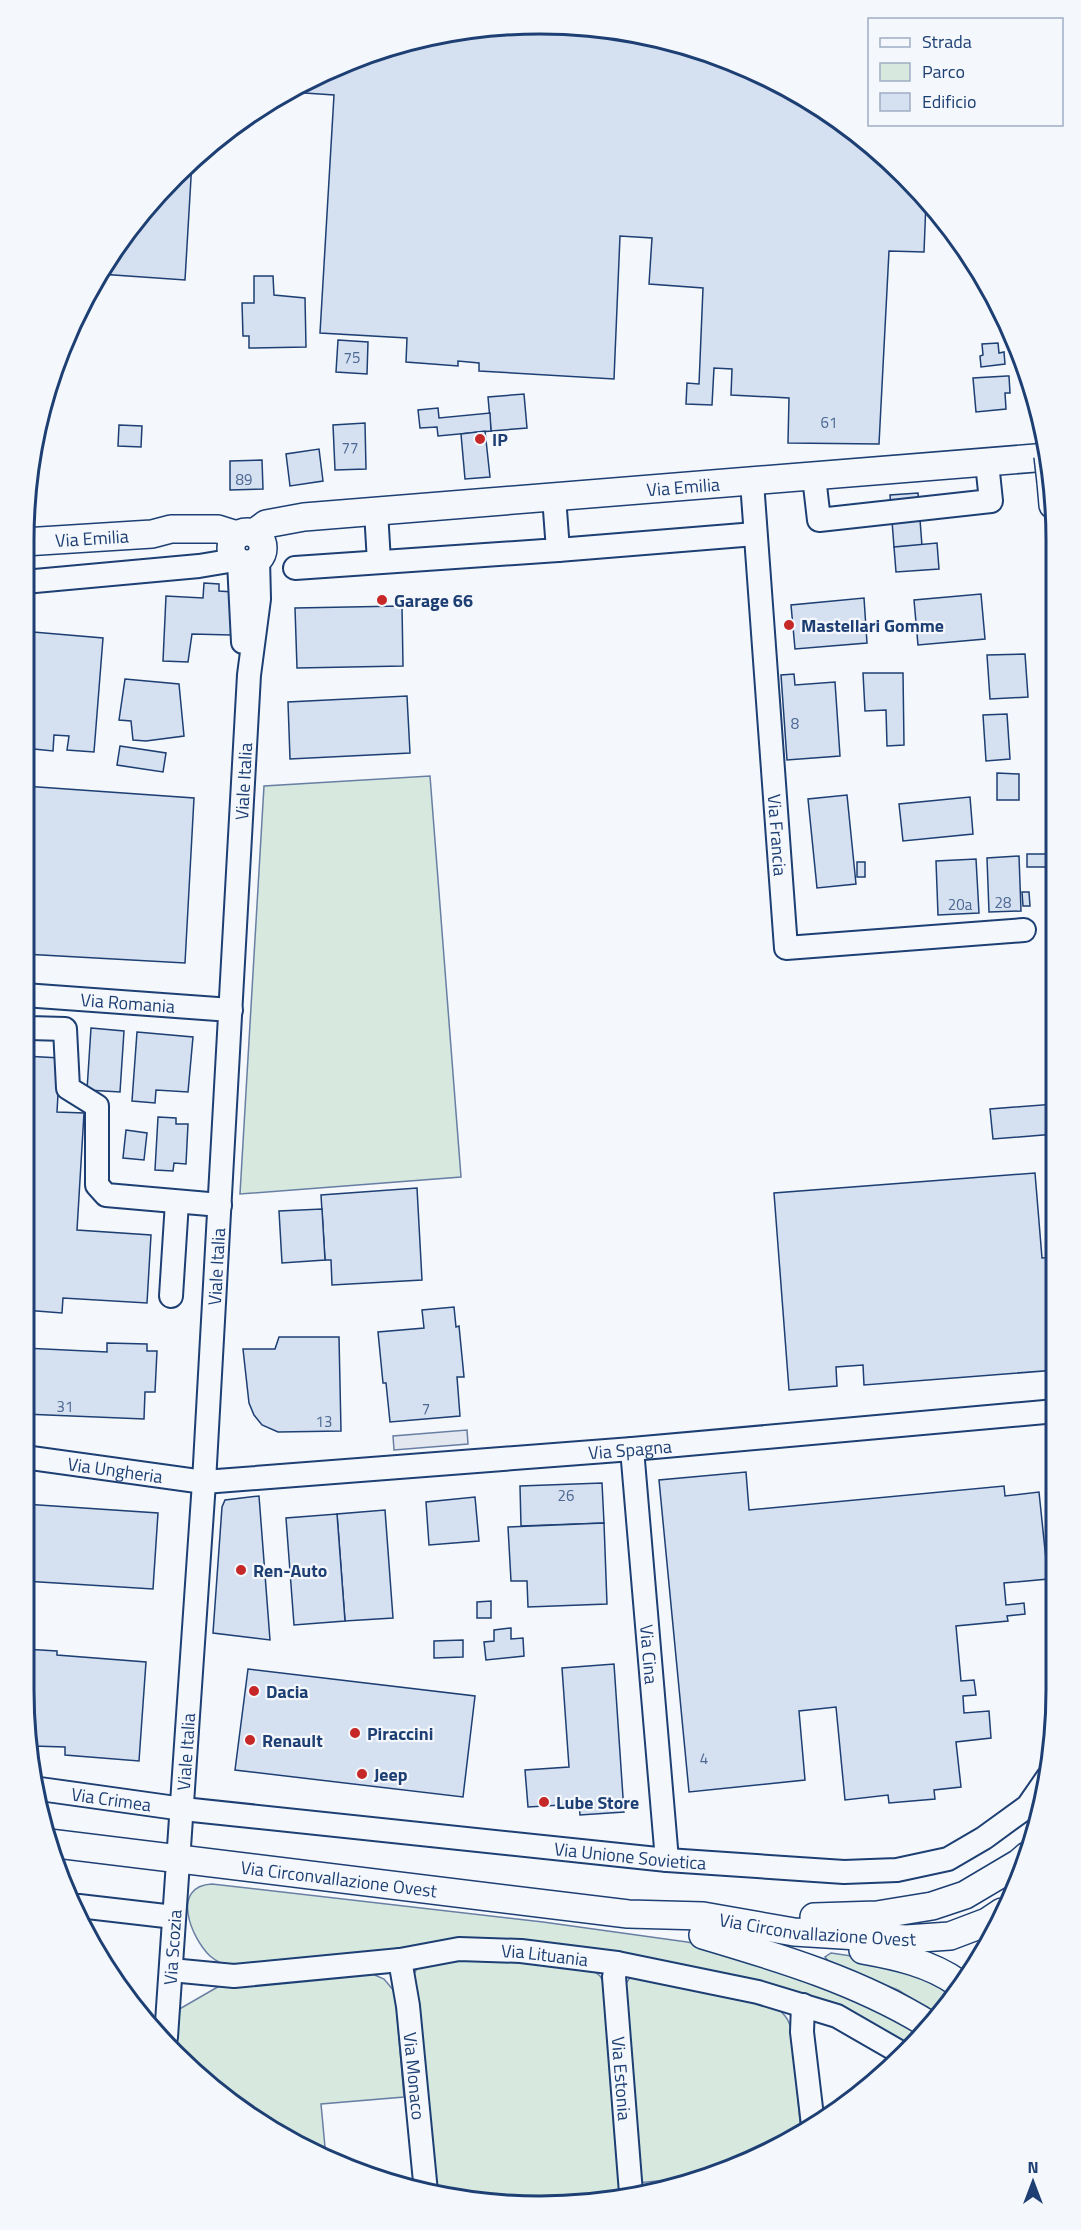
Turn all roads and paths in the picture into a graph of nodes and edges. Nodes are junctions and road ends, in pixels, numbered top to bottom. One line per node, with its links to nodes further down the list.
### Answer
1 (987, 463): 2 (main road, Via Emilia); 3 (main road, Via Emilia); 3 (street)
2 (1042, 473)
3 (814, 477): 4 (main road, Via Emilia)
4 (752, 482): 5 (main road, Via Emilia); 7 (street, Via Francia)
5 (555, 497): 6 (main road, Via Emilia); 11 (street)
6 (376, 511): 10 (main road, Via Emilia); 12 (street)
7 (755, 534): 11 (street); 16 (street, Via Francia)
8 (90, 537): 9 (main road, Via Emilia); 10 (main road, Via Emilia); 14 (street)
9 (34, 541)
10 (245, 550): 14 (street); 18 (street, Viale Italia)
11 (558, 550): 12 (street)
12 (379, 562): 13 (street)
13 (295, 568)
14 (93, 574): 15 (street)
15 (34, 581)
16 (1024, 930)
17 (34, 996): 18 (street, Via Romania)
18 (231, 1010): 21 (street, Viale Italia)
19 (34, 1028): 20 (street)
20 (177, 1202): 21 (street); 22 (street)
21 (220, 1205): 26 (street, Viale Italia)
22 (171, 1296)
23 (1046, 1412): 24 (street, Via Spagna)
24 (632, 1449): 26 (street, Via Spagna); 32 (street, Via Cina)
25 (34, 1458): 26 (street, Via Ungheria)
26 (204, 1482): 29 (street, Viale Italia)
27 (44, 1790): 29 (street, Via Crimea)
28 (1035, 1796): 32 (street, Via Unione Sovietica)
29 (183, 1809): 31 (street, Viale Italia); 32 (street, Via Unione Sovietica)
30 (59, 1844): 31 (main road, Via Circonvallazione Ovest)
31 (179, 1858): 35 (street, Via Scozia); 37 (main road, Via Circonvallazione Ovest)
32 (667, 1860)
33 (1015, 1866): 37 (main road)
34 (84, 1907): 35 (street)
35 (174, 1917): 40 (street, Via Scozia)
36 (991, 1920): 37 (main road, Via Circonvallazione Ovest)
37 (703, 1925): 41 (main road, Via Circonvallazione Ovest); 43 (main road)
38 (400, 1960): 39 (street, Via Lituania); 40 (street, Via Lituania); 47 (street, Via Monaco)
39 (617, 1963): 42 (street, Via Lituania); 48 (street, Via Estonia)
40 (171, 1970): 44 (street, Via Scozia)
41 (954, 1980)
42 (803, 2005): 45 (street, Via Lituania); 46 (street)
43 (923, 2021)
44 (167, 2030)
45 (895, 2050)
46 (812, 2117)
47 (425, 2182)
48 (632, 2187)

